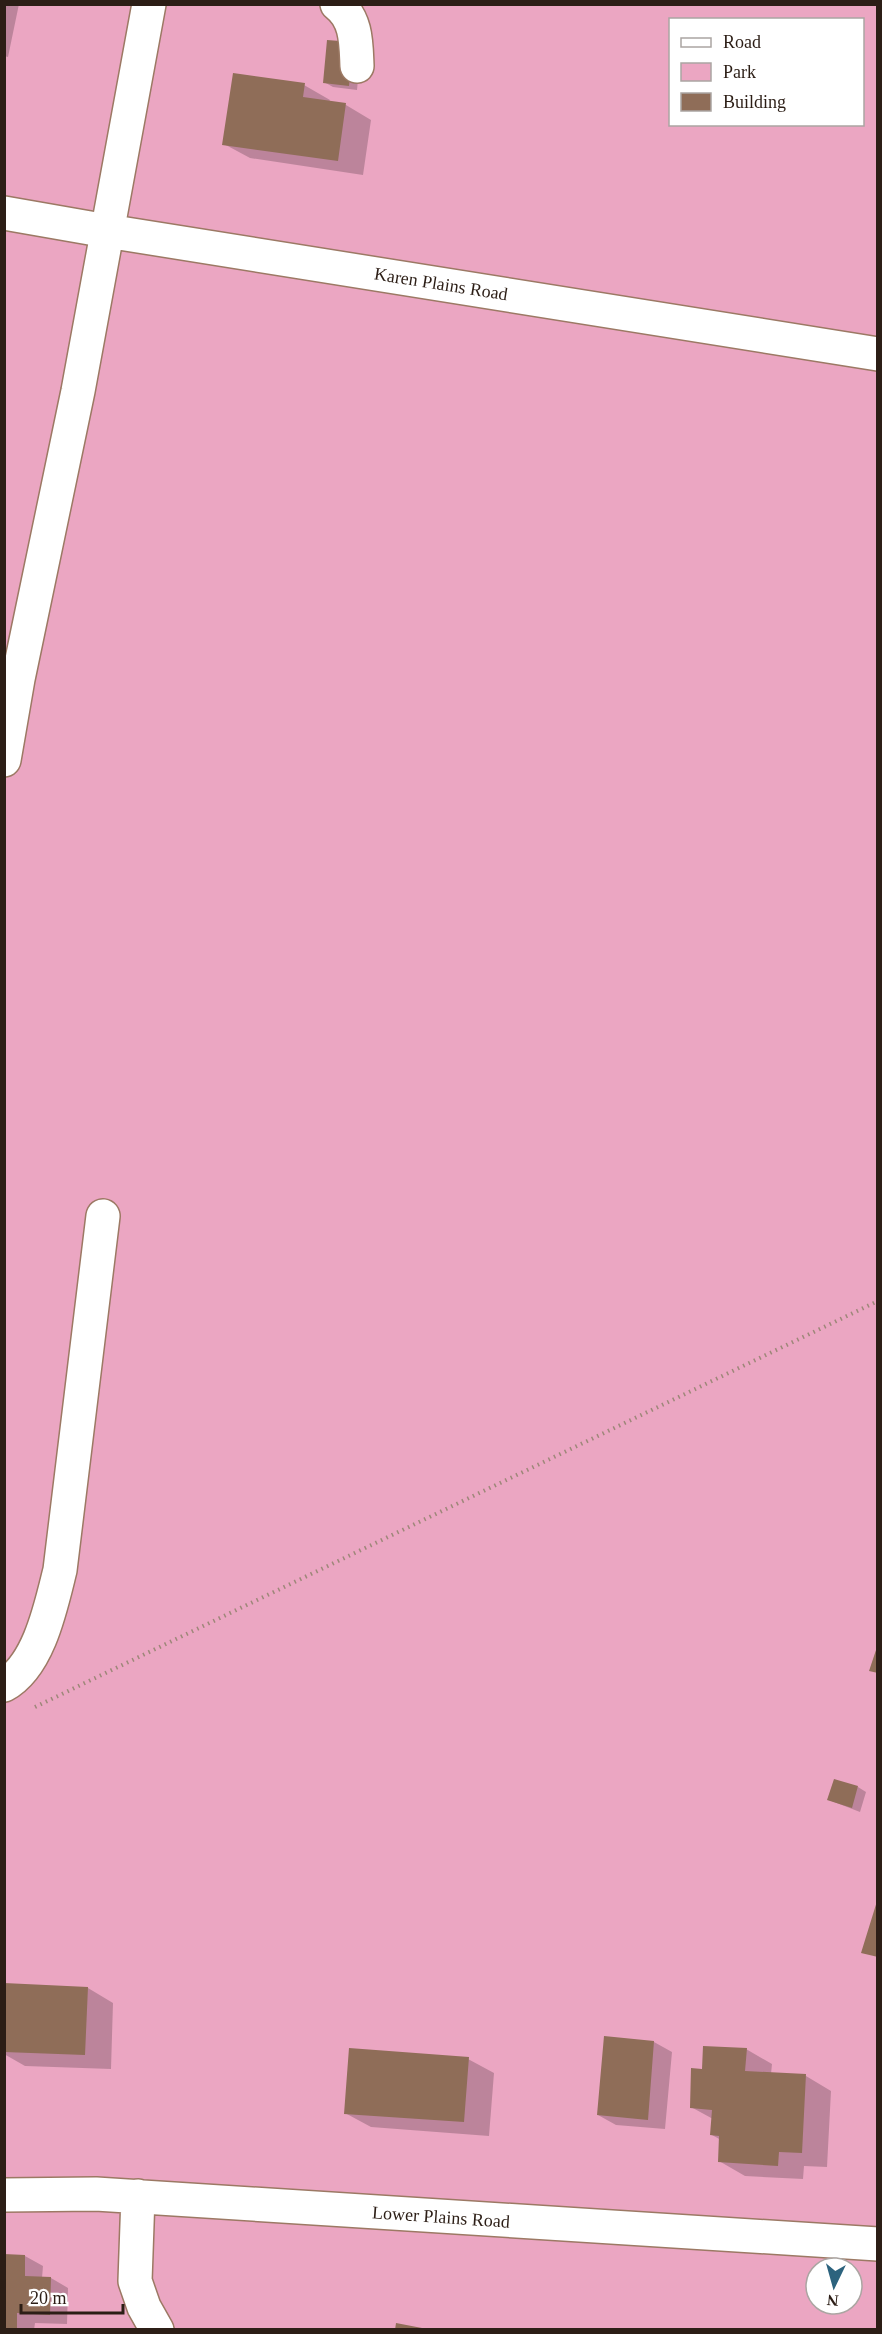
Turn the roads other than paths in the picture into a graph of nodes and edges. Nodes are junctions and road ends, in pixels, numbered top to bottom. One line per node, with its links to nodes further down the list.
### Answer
1 (149, 4): 5 (street)
2 (337, 4): 3 (street)
3 (357, 66)
4 (4, 213): 5 (street, Karen Plains Road)
5 (107, 231): 6 (street, Karen Plains Road); 7 (street)
6 (878, 354)
7 (11, 677): 8 (street)
8 (4, 760)
9 (103, 1216): 10 (street)
10 (4, 1685)
11 (4, 2195): 12 (street, Lower Plains Road)
12 (138, 2196): 13 (street, Lower Plains Road); 14 (street)
13 (878, 2244)
14 (157, 2330)

